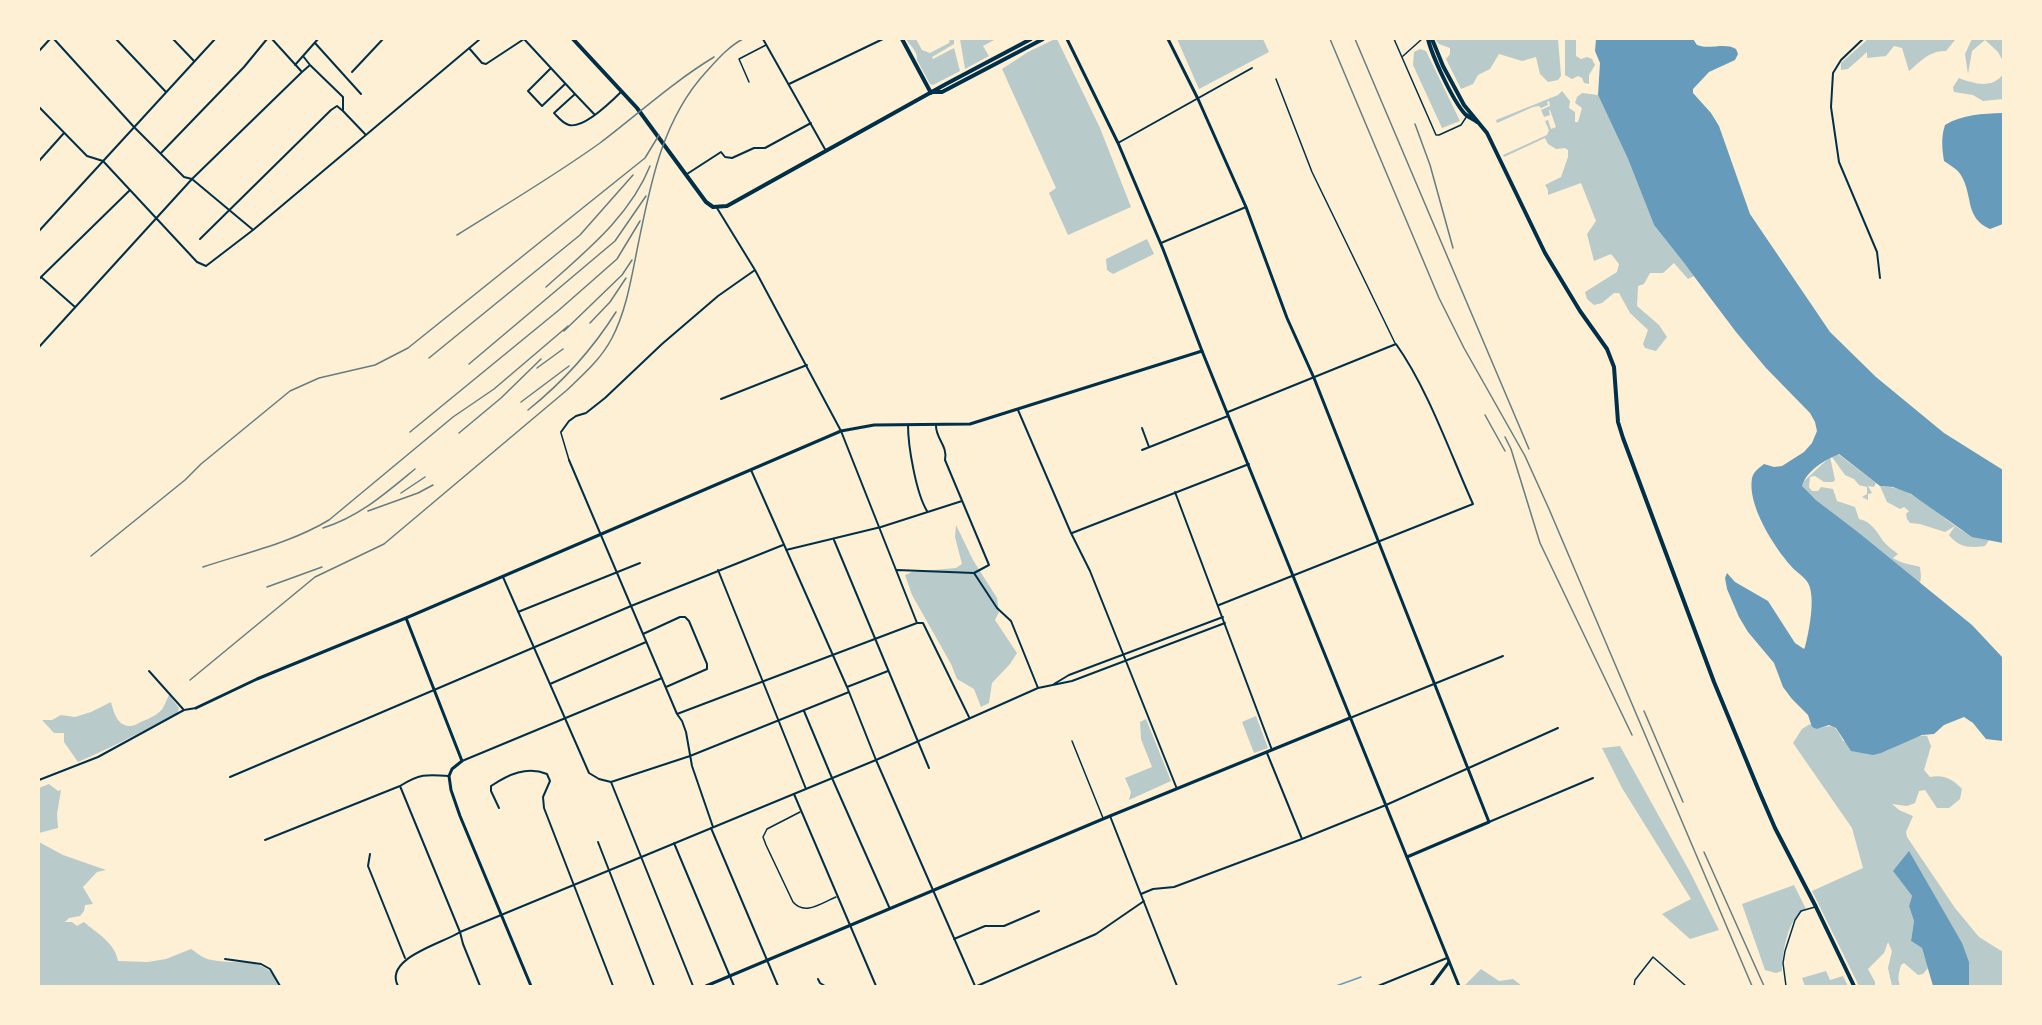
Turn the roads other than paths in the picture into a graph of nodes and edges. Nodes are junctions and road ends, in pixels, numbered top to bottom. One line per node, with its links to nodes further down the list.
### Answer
1 (52, 39): 25 (street); 50 (street)
2 (116, 39): 40 (street)
3 (173, 39): 28 (street)
4 (215, 39): 28 (street)
5 (267, 39): 55 (street)
6 (272, 39): 29 (street)
7 (318, 39): 22 (street)
8 (383, 39): 34 (street)
9 (480, 39): 24 (street)
10 (573, 39): 39 (main road)
11 (763, 39): 23 (street)
12 (884, 39): 38 (street)
13 (902, 39): 41 (main road)
14 (1031, 39): 41 (main road)
15 (1043, 39): 41 (main road)
16 (1067, 39): 53 (street)
17 (1168, 39): 44 (street)
18 (1394, 39): 27 (lane)
19 (1422, 39): 27 (lane)
20 (1430, 39): 47 (main road)
21 (1863, 39): 71 (street)
22 (315, 43): 26 (street); 42 (street)
23 (766, 44): 36 (lane); 38 (street)
24 (469, 48): 31 (street); 52 (street)
25 (39, 51)
26 (303, 56): 29 (street); 30 (street)
27 (1402, 56): 47 (lane)
28 (194, 61): 40 (street)
29 (295, 64): 33 (street)
30 (310, 65): 33 (street); 46 (street)
31 (551, 68): 37 (street); 37 (street)
32 (1252, 68): 44 (street)
33 (302, 72): 59 (street)
34 (352, 72)
35 (1276, 79): 73 (lane)
36 (749, 82)
37 (566, 83): 43 (street)
38 (789, 84): 49 (street)
39 (622, 91): 48 (street); 58 (main road)
40 (166, 92): 50 (street)
41 (931, 93): 54 (main road)
42 (361, 94)
43 (575, 94): 48 (street); 48 (street)
44 (1198, 99): 53 (street); 61 (street)
45 (39, 107): 51 (street)
46 (343, 111): 52 (street); 63 (street)
47 (1469, 114): 183 (main road)
48 (595, 115)
49 (811, 123): 54 (street); 58 (street)
50 (134, 127): 55 (street); 57 (street)
51 (64, 133): 56 (street); 57 (street)
52 (365, 135): 65 (street)
53 (1118, 143): 68 (street)
54 (826, 151): 62 (main road)
55 (161, 153): 59 (street)
56 (39, 161)
57 (103, 161): 60 (street); 66 (street)
58 (686, 175): 62 (main road)
59 (192, 179): 63 (street); 64 (street)
60 (130, 190): 64 (street); 70 (street)
61 (1246, 207): 68 (street); 77 (street)
62 (717, 208): 69 (street)
63 (230, 210): 65 (street); 67 (street)
64 (157, 218): 65 (street); 72 (street)
65 (253, 230)
66 (39, 231)
67 (200, 239)
68 (1161, 243): 75 (street)
69 (755, 270): 76 (street); 85 (street)
70 (40, 278): 72 (street)
71 (1880, 278)
72 (75, 307): 74 (street)
73 (1396, 344): 77 (street); 98 (street)
74 (39, 347)
75 (1202, 351): 79 (street); 80 (street)
76 (807, 364): 78 (street); 84 (street)
77 (1314, 378): 80 (street); 98 (street)
78 (721, 399)
79 (1018, 409): 82 (street); 95 (street)
80 (1228, 414): 86 (street); 89 (street)
81 (908, 425): 82 (street); 84 (street); 93 (street)
82 (936, 426): 92 (street)
83 (1142, 428): 86 (street)
84 (841, 431): 90 (street); 94 (street)
85 (561, 432): 88 (lane)
86 (1149, 447): 87 (street)
87 (1142, 450)
88 (569, 460): 96 (street)
89 (1249, 464): 91 (street); 106 (street)
90 (751, 470): 96 (street); 99 (street)
91 (1175, 492): 95 (street); 108 (street)
92 (962, 501): 93 (street); 105 (street)
93 (927, 511): 94 (street)
94 (881, 527): 97 (street); 103 (street)
95 (1071, 533): 120 (street)
96 (601, 534): 104 (street); 107 (street)
97 (834, 540): 100 (street); 116 (street)
98 (1377, 541): 106 (street); 128 (street)
99 (783, 545): 100 (street); 102 (street)
100 (786, 550): 119 (street)
101 (639, 563): 104 (street)
102 (718, 570): 109 (street); 126 (street)
103 (897, 570): 105 (street); 113 (street)
104 (617, 572): 109 (street); 110 (street)
105 (974, 573): 132 (street)
106 (1294, 574): 108 (street); 141 (street)
107 (503, 576): 110 (street); 112 (street)
108 (1219, 605): 111 (street)
109 (631, 606): 115 (street); 118 (street)
110 (518, 612): 118 (street)
111 (1223, 617): 114 (street); 120 (street)
112 (406, 618): 133 (street); 135 (street)
113 (917, 623): 116 (street); 140 (street)
114 (1225, 623): 122 (street); 146 (street)
115 (643, 634): 117 (street); 130 (street)
116 (874, 639): 119 (street); 124 (street)
117 (646, 642): 125 (street); 127 (street)
118 (533, 648): 127 (street); 133 (street)
119 (832, 655): 126 (street); 131 (street)
120 (1123, 655): 122 (street); 129 (street)
121 (1503, 656): 128 (street)
122 (1125, 661): 129 (street); 161 (street)
123 (149, 671): 136 (street)
124 (888, 671): 131 (street); 145 (street)
125 (662, 678): 130 (street); 139 (street)
126 (762, 682): 138 (street); 142 (street)
127 (550, 684): 139 (street)
128 (1436, 684): 141 (street); 152 (street)
129 (1052, 685): 132 (street)
130 (666, 687): 138 (street)
131 (847, 687): 134 (street)
132 (1038, 688): 140 (street)
133 (432, 690): 150 (street); 154 (street)
134 (849, 692): 137 (street); 149 (street)
135 (196, 708): 136 (street)
136 (184, 710): 157 (street)
137 (804, 710): 142 (street); 155 (street)
138 (677, 714): 148 (street)
139 (564, 718): 150 (street); 158 (street)
140 (970, 718): 145 (street)
141 (1350, 718): 146 (street); 163 (street)
142 (777, 721): 148 (street); 160 (street)
143 (1558, 728): 152 (street)
144 (1072, 741): 167 (lane)
145 (918, 742): 149 (street); 151 (street)
146 (1272, 750): 147 (street)
147 (1267, 752): 161 (street); 170 (street)
148 (690, 756): 158 (street); 169 (street)
149 (876, 760): 155 (street); 179 (street)
150 (462, 761): 153 (street)
151 (929, 768)
152 (1468, 768): 163 (street); 168 (street)
153 (448, 776): 159 (street); 186 (street)
154 (230, 777)
155 (832, 778): 160 (street); 184 (street)
156 (1593, 778): 168 (street)
157 (39, 780)
158 (611, 782): 175 (street)
159 (400, 786): 171 (street); 188 (street)
160 (806, 789): 162 (street)
161 (1177, 789): 166 (street)
162 (794, 794): 165 (street); 169 (street)
163 (1386, 805): 170 (street); 176 (street)
164 (499, 808): 178 (street)
165 (801, 812): 181 (street); 181 (lane)
166 (1110, 816): 167 (street); 180 (street)
167 (1103, 819): 179 (street)
168 (1490, 822): 176 (street)
169 (712, 827): 173 (street); 193 (street)
170 (1302, 839): 180 (street)
171 (266, 840)
172 (598, 842): 177 (street)
173 (674, 843): 175 (street); 195 (street)
174 (370, 854): 191 (street)
175 (641, 856): 177 (street); 203 (street)
176 (1407, 857): 192 (street)
177 (608, 870): 178 (street); 202 (street)
178 (573, 884): 186 (street); 201 (street)
179 (933, 891): 184 (street); 189 (street)
180 (1141, 894): 182 (street)
181 (837, 897): 187 (street)
182 (1144, 901): 209 (street); 210 (street)
183 (1816, 907): 216 (lane); 217 (main road)
184 (890, 909): 187 (street)
185 (1039, 911): 189 (street)
186 (502, 915): 188 (street); 200 (street)
187 (849, 926): 193 (street); 208 (street)
188 (460, 932): 191 (street); 199 (street)
189 (954, 939): 209 (street)
190 (225, 958): 197 (street)
191 (405, 958): 198 (street)
192 (1448, 958): 194 (street); 211 (street)
193 (767, 961): 195 (street); 206 (street)
194 (1449, 962): 212 (street); 213 (street)
195 (730, 976): 204 (street); 205 (street)
196 (818, 979): 207 (street)
197 (280, 986)
198 (398, 986)
199 (480, 986)
200 (531, 986)
201 (613, 986)
202 (654, 986)
203 (693, 986)
204 (706, 986)
205 (735, 986)
206 (778, 986)
207 (825, 986)
208 (876, 986)
209 (976, 986)
210 (1177, 986)
211 (1378, 986)
212 (1431, 986)
213 (1459, 986)
214 (1634, 986): 215 (lane)
215 (1686, 986)
216 (1786, 986)
217 (1854, 986)

